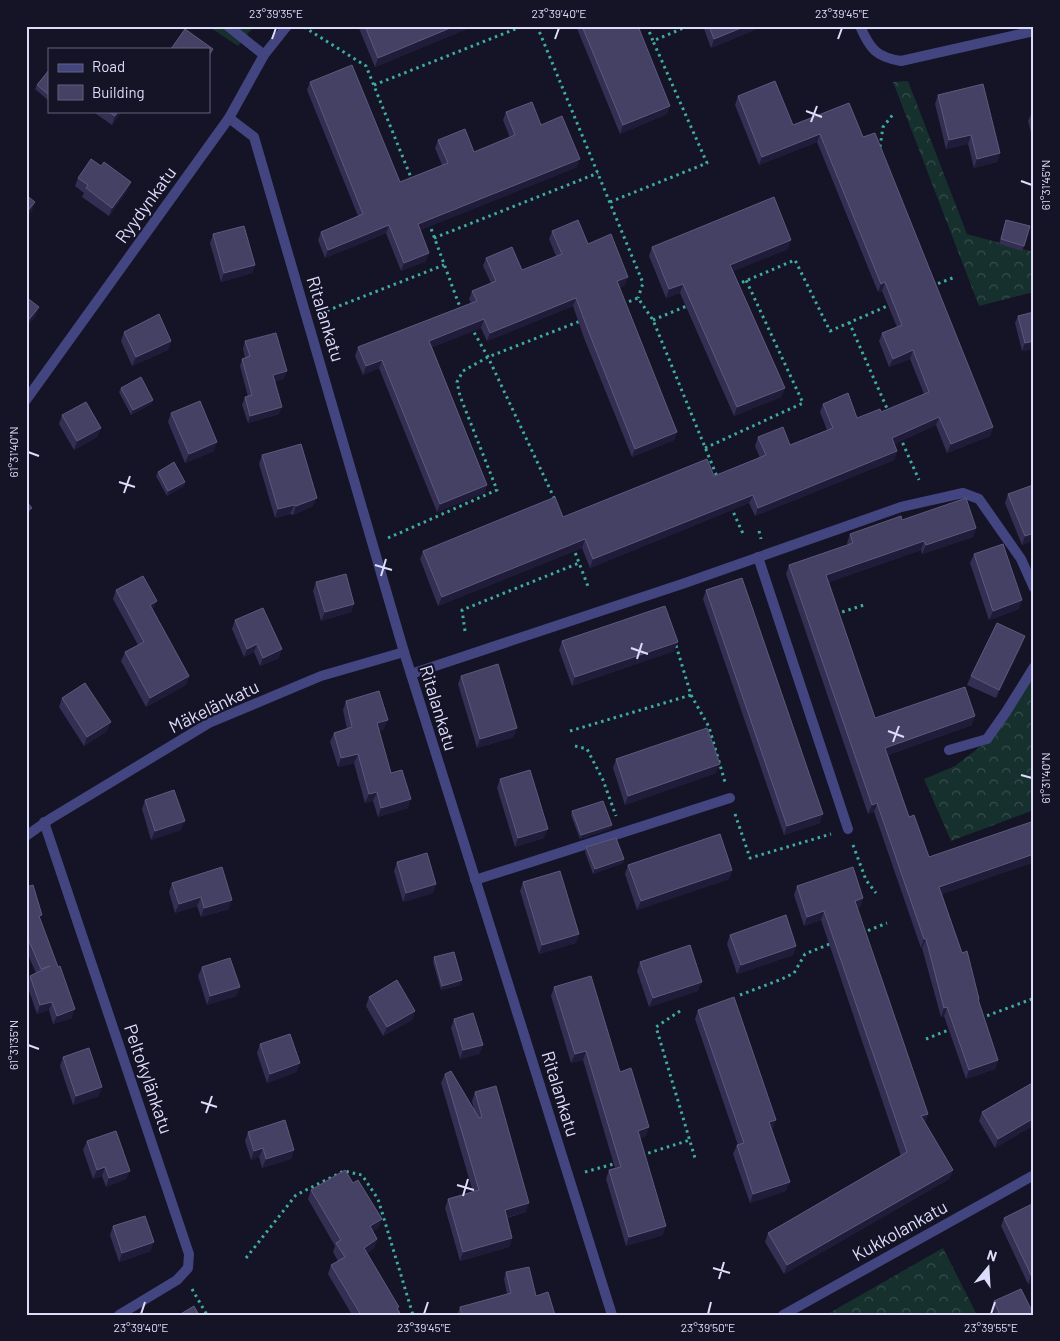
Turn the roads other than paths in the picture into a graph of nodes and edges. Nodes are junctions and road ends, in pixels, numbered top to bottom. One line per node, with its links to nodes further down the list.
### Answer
1 (228, 26): 5 (street)
2 (286, 26): 5 (street, Ryydynkatu)
3 (860, 26): 4 (street)
4 (1034, 32)
5 (264, 55): 6 (street, Ryydynkatu)
6 (229, 118): 7 (street, Ryydynkatu); 10 (street, Ritalankatu)
7 (26, 400)
8 (758, 557): 9 (street); 12 (street); 16 (street)
9 (1034, 588)
10 (404, 652): 12 (street, Ritalankatu); 15 (street, Mäkelänkatu)
11 (1034, 667): 13 (street)
12 (411, 674): 18 (street, Ritalankatu)
13 (949, 750)
14 (730, 798): 18 (street)
15 (44, 822): 17 (street, Mäkelänkatu); 20 (street, Peltokylänkatu)
16 (848, 830)
17 (26, 836)
18 (475, 880): 21 (street, Ritalankatu)
19 (1034, 1175): 22 (street, Kukkolankatu)
20 (119, 1315)
21 (612, 1315)
22 (783, 1315)

